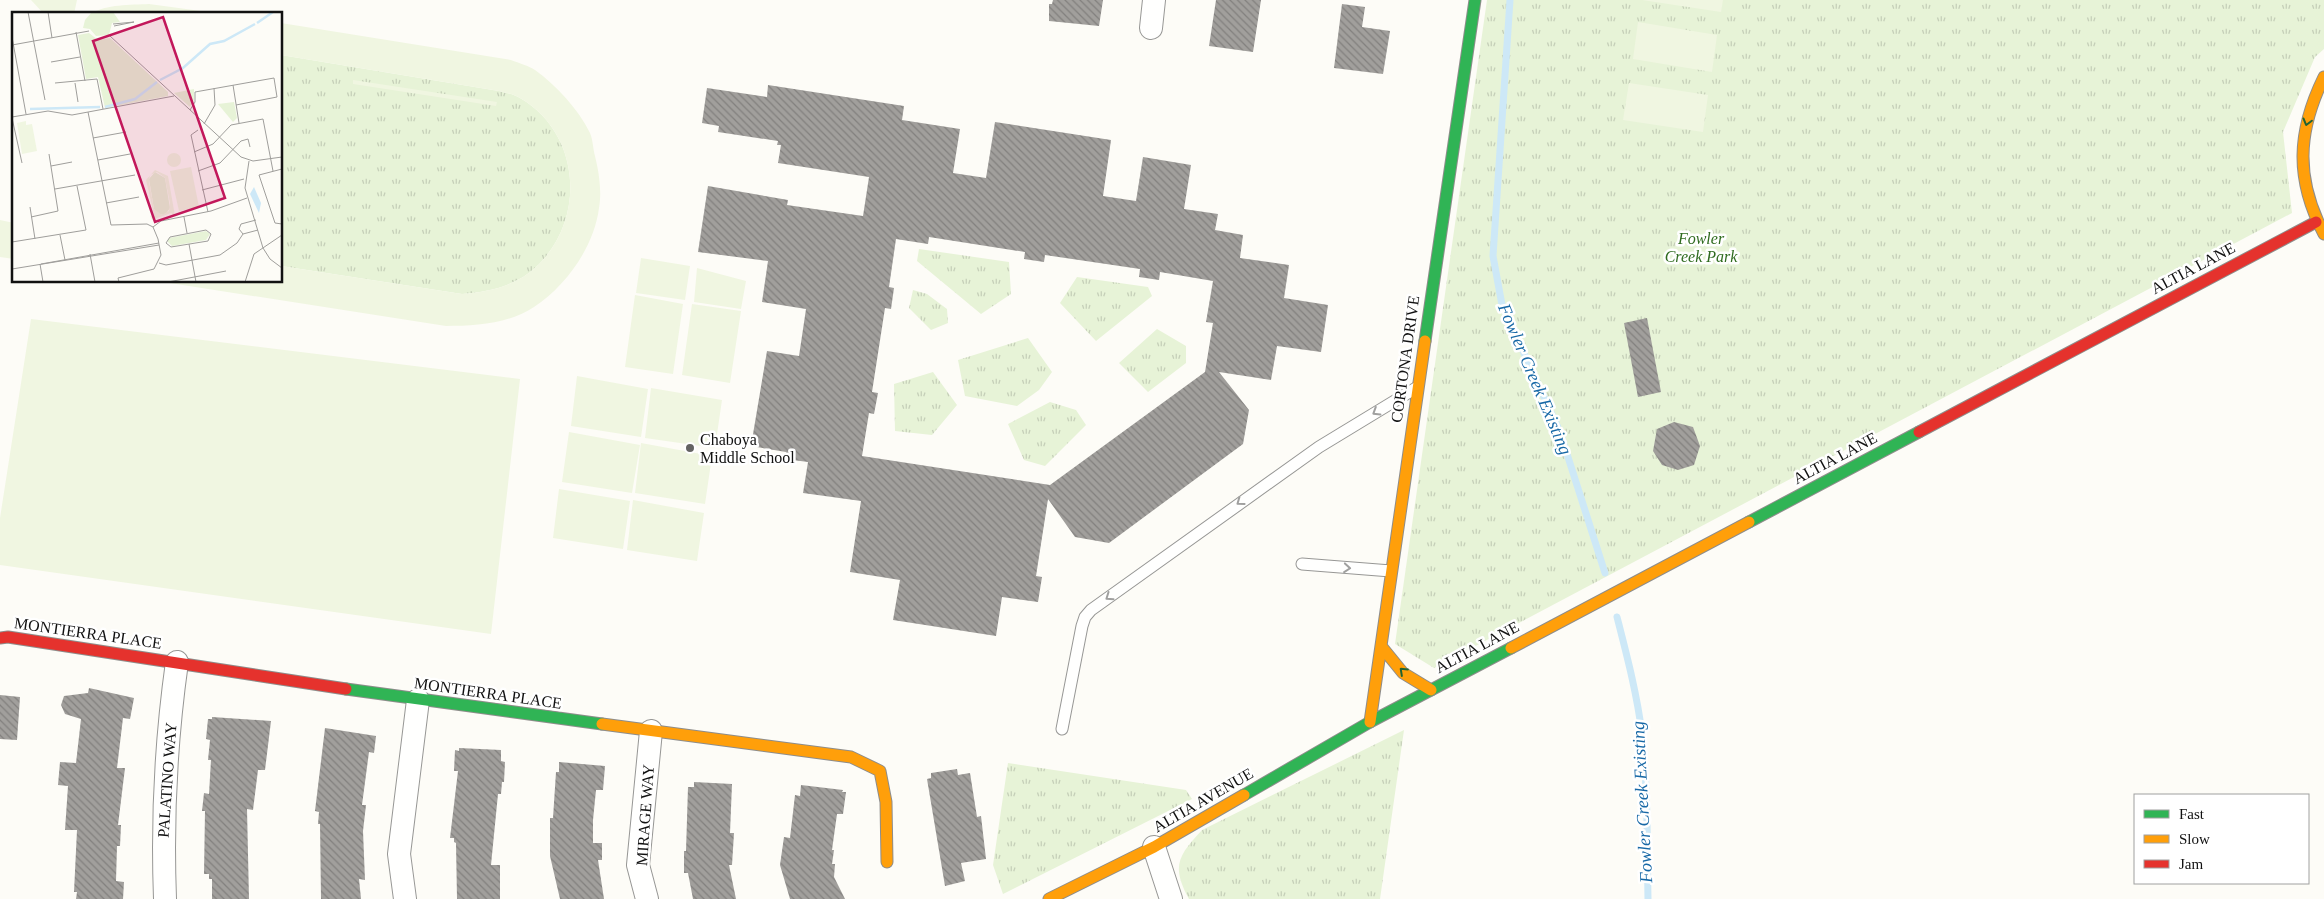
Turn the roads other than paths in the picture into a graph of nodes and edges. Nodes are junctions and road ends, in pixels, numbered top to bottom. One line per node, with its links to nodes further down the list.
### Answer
1 (1154, 0): 3 (street)
2 (1475, 0): 7 (street, CORTONA DRIVE)
3 (1150, 28)
4 (2324, 77): 5 (street, one-way to 5)
5 (2316, 222): 6 (street); 13 (street, ALTIA LANE)
6 (2324, 234)
7 (1418, 387): 9 (street, CORTONA DRIVE); 16 (lane, one-way to 16)
8 (1302, 564): 9 (lane, one-way to 9)
9 (1391, 571): 11 (street, CORTONA DRIVE)
10 (0, 638): 12 (street, MONTIERRA PLACE)
11 (1381, 646): 13 (street, one-way to 11); 15 (street, CORTONA DRIVE)
12 (177, 662): 14 (street, MONTIERRA PLACE); 20 (street, PALATINO WAY)
13 (1431, 690): 15 (street, ALTIA LANE)
14 (418, 700): 17 (street, MONTIERRA PLACE); 21 (street)
15 (1370, 722): 18 (street, ALTIA AVENUE)
16 (1062, 729)
17 (651, 731): 19 (street, MONTIERRA PLACE); 22 (street, MIRAGE WAY)
18 (1154, 847): 23 (street, ALTIA AVENUE); 24 (street)
19 (886, 862)
20 (165, 899)
21 (405, 899)
22 (647, 899)
23 (1049, 899)
24 (1172, 899)

